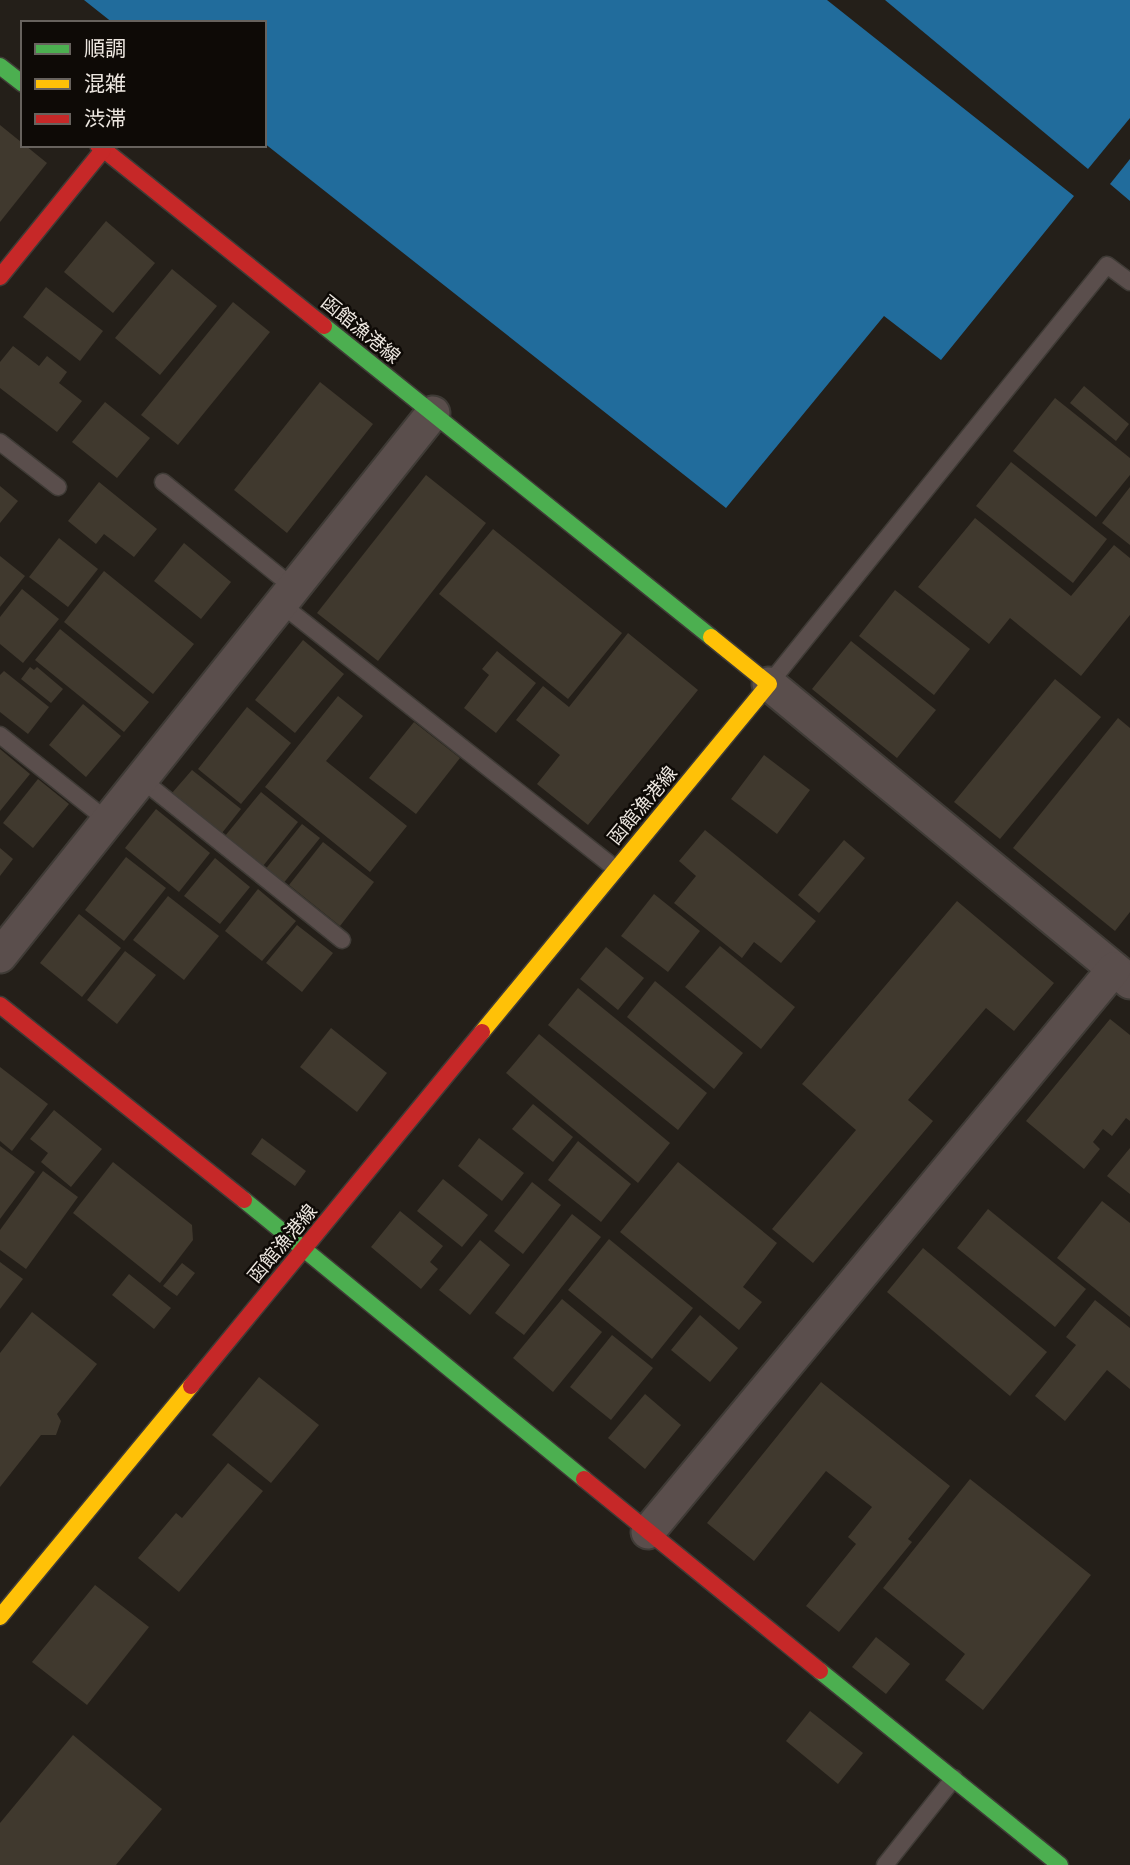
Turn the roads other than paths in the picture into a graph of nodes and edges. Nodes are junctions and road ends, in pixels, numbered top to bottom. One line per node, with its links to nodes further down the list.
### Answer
1 (0, 66): 2 (main road)
2 (21, 82)
3 (100, 147): 4 (main road); 6 (main road, 函館漁港線)
4 (0, 277)
5 (1130, 282): 11 (lane)
6 (433, 413): 10 (street); 11 (main road, 函館漁港線)
7 (0, 442): 9 (lane)
8 (163, 482): 10 (lane)
9 (58, 487)
10 (288, 596): 13 (street); 15 (lane)
11 (769, 684): 15 (main road, 函館漁港線); 18 (street)
12 (0, 735): 14 (lane)
13 (141, 779): 14 (street); 16 (lane)
14 (108, 821): 17 (street)
15 (616, 869): 20 (main road, 函館漁港線)
16 (342, 940)
17 (0, 956)
18 (1122, 975): 21 (street)
19 (0, 1005): 20 (main road)
20 (305, 1248): 21 (main road); 22 (main road, 函館漁港線)
21 (648, 1532): 23 (main road)
22 (0, 1617)
23 (954, 1778): 24 (lane); 25 (main road)
24 (884, 1865)
25 (1060, 1865)

